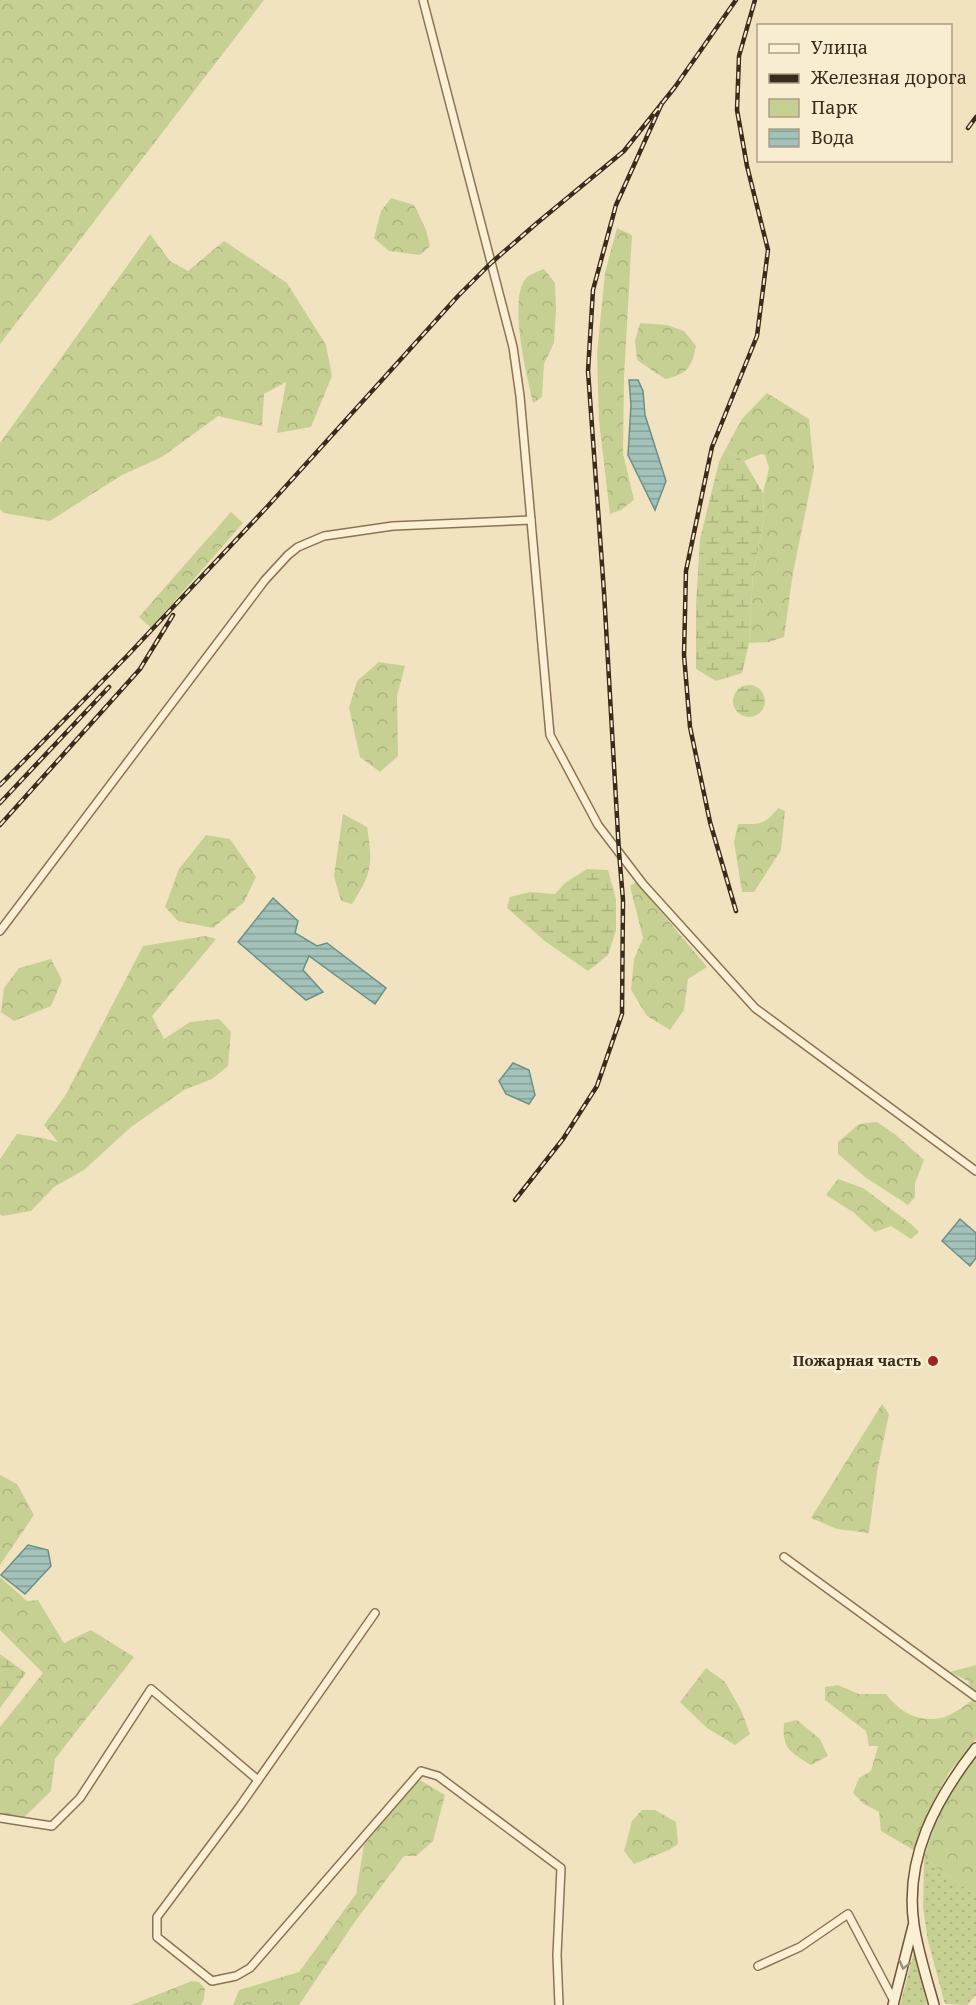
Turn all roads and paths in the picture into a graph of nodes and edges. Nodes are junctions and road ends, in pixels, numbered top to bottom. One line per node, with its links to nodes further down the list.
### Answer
1 (423, 0): 2 (street)
2 (531, 519): 3 (street); 4 (street)
3 (0, 931)
4 (976, 1171)
5 (784, 1557): 7 (street)
6 (375, 1613): 9 (street)
7 (976, 1697)
8 (976, 1748): 11 (main road)
9 (258, 1780): 10 (street); 14 (street)
10 (0, 1818)
11 (914, 1924): 13 (main road, one-way to 13); 15 (main road)
12 (758, 1966): 13 (street)
13 (894, 2003)
14 (559, 2005)
15 (934, 2005)

